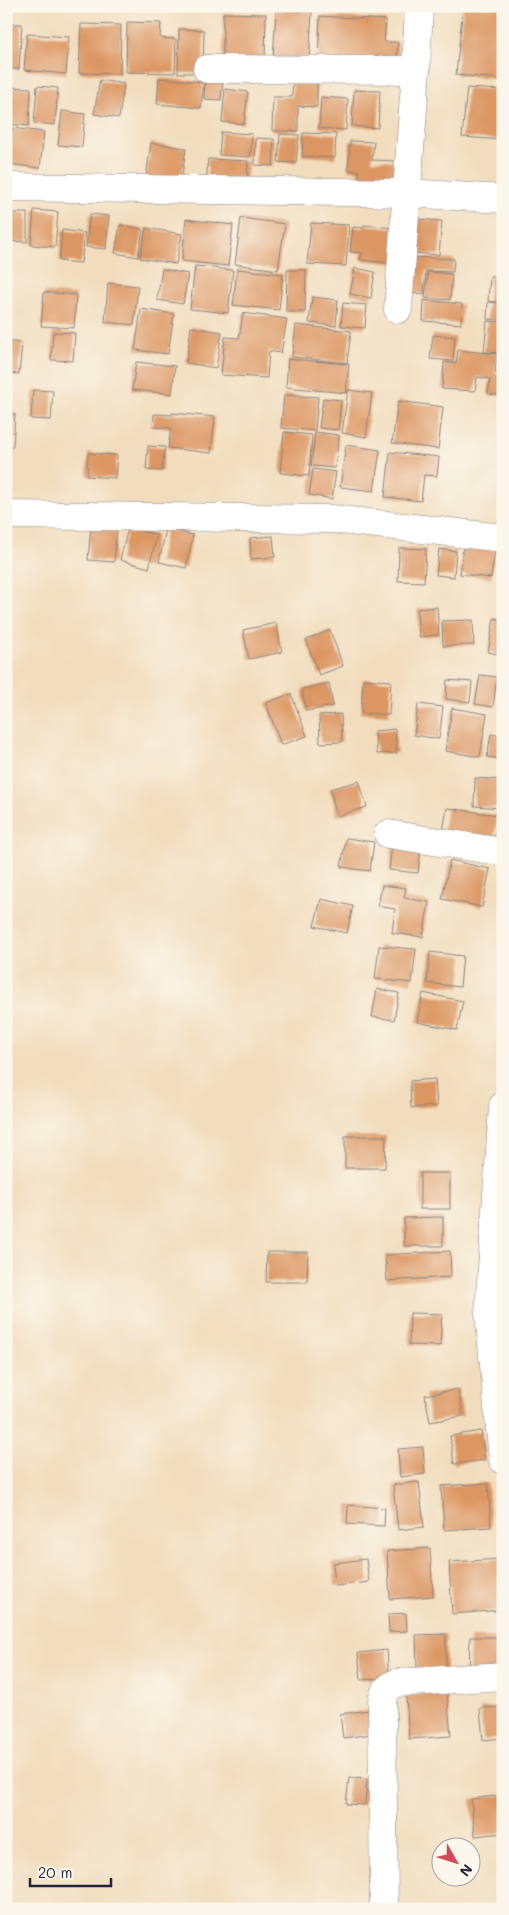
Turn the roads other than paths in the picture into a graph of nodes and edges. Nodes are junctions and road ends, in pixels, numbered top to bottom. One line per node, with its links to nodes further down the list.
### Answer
1 (419, 6): 3 (street)
2 (207, 69): 3 (street)
3 (416, 70): 5 (street)
4 (6, 188): 5 (street)
5 (408, 193): 6 (street); 7 (street)
6 (503, 199)
7 (398, 309)
8 (6, 515): 9 (street)
9 (503, 538)
10 (388, 834): 11 (street)
11 (503, 852)
12 (503, 1106): 13 (street)
13 (496, 1313): 14 (street)
14 (502, 1450)
15 (503, 1676): 16 (street)
16 (384, 1909)

